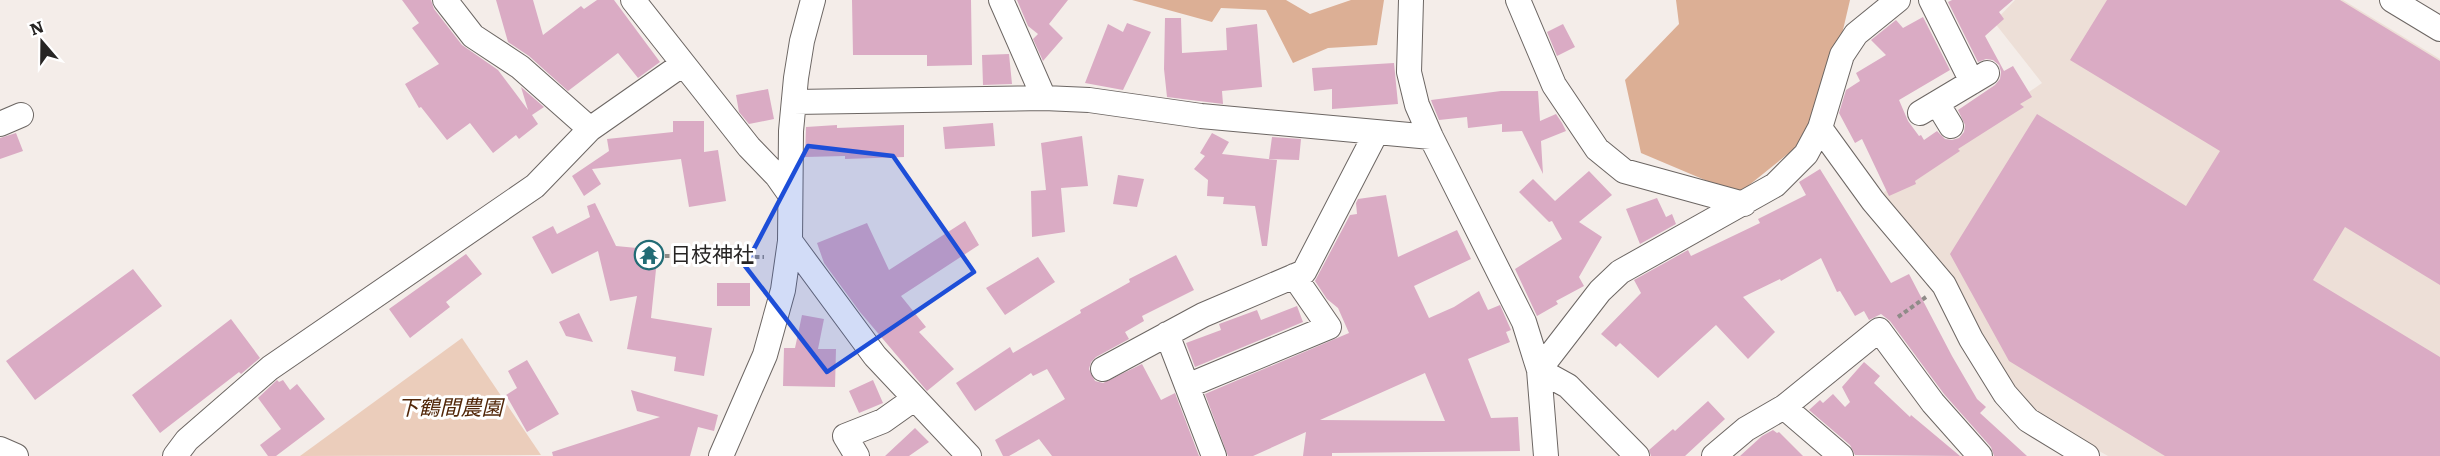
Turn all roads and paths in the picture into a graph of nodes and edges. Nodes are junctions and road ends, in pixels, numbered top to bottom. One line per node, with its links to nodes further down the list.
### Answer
1 (445, 0): 16 (street)
2 (633, 0): 11 (street)
3 (813, 0): 13 (street)
4 (1411, 0): 18 (street)
5 (1518, 0): 20 (street)
6 (1898, 0): 15 (street)
7 (1932, 0): 14 (street)
8 (2392, 0): 10 (street)
9 (1002, 1): 12 (street)
10 (2440, 29)
11 (683, 64): 16 (street); 19 (street)
12 (1044, 98): 13 (street); 17 (street)
13 (794, 102): 19 (street)
14 (1951, 126)
15 (1820, 128): 20 (street); 24 (street)
16 (590, 129): 34 (street)
17 (1376, 134): 18 (street); 23 (street)
18 (1431, 137): 28 (street)
19 (789, 193): 21 (street)
20 (1744, 204): 28 (street)
21 (789, 249): 22 (path); 30 (street); 35 (street)
22 (665, 256)
23 (1294, 276): 26 (street); 29 (street)
24 (1944, 285): 25 (path); 44 (street)
25 (1879, 330): 31 (street); 43 (street)
26 (1167, 334): 27 (street); 29 (street)
27 (1103, 369)
28 (1539, 370): 39 (street); 40 (street)
29 (1187, 386): 38 (street)
30 (914, 399): 36 (street); 37 (street)
31 (1784, 408): 41 (street); 42 (street)
32 (0, 449): 33 (street)
33 (16, 456)
34 (175, 456)
35 (721, 456)
36 (857, 456)
37 (969, 456)
38 (1214, 456)
39 (1546, 456)
40 (1637, 456)
41 (1714, 456)
42 (1841, 456)
43 (1980, 456)
44 (2087, 456)

